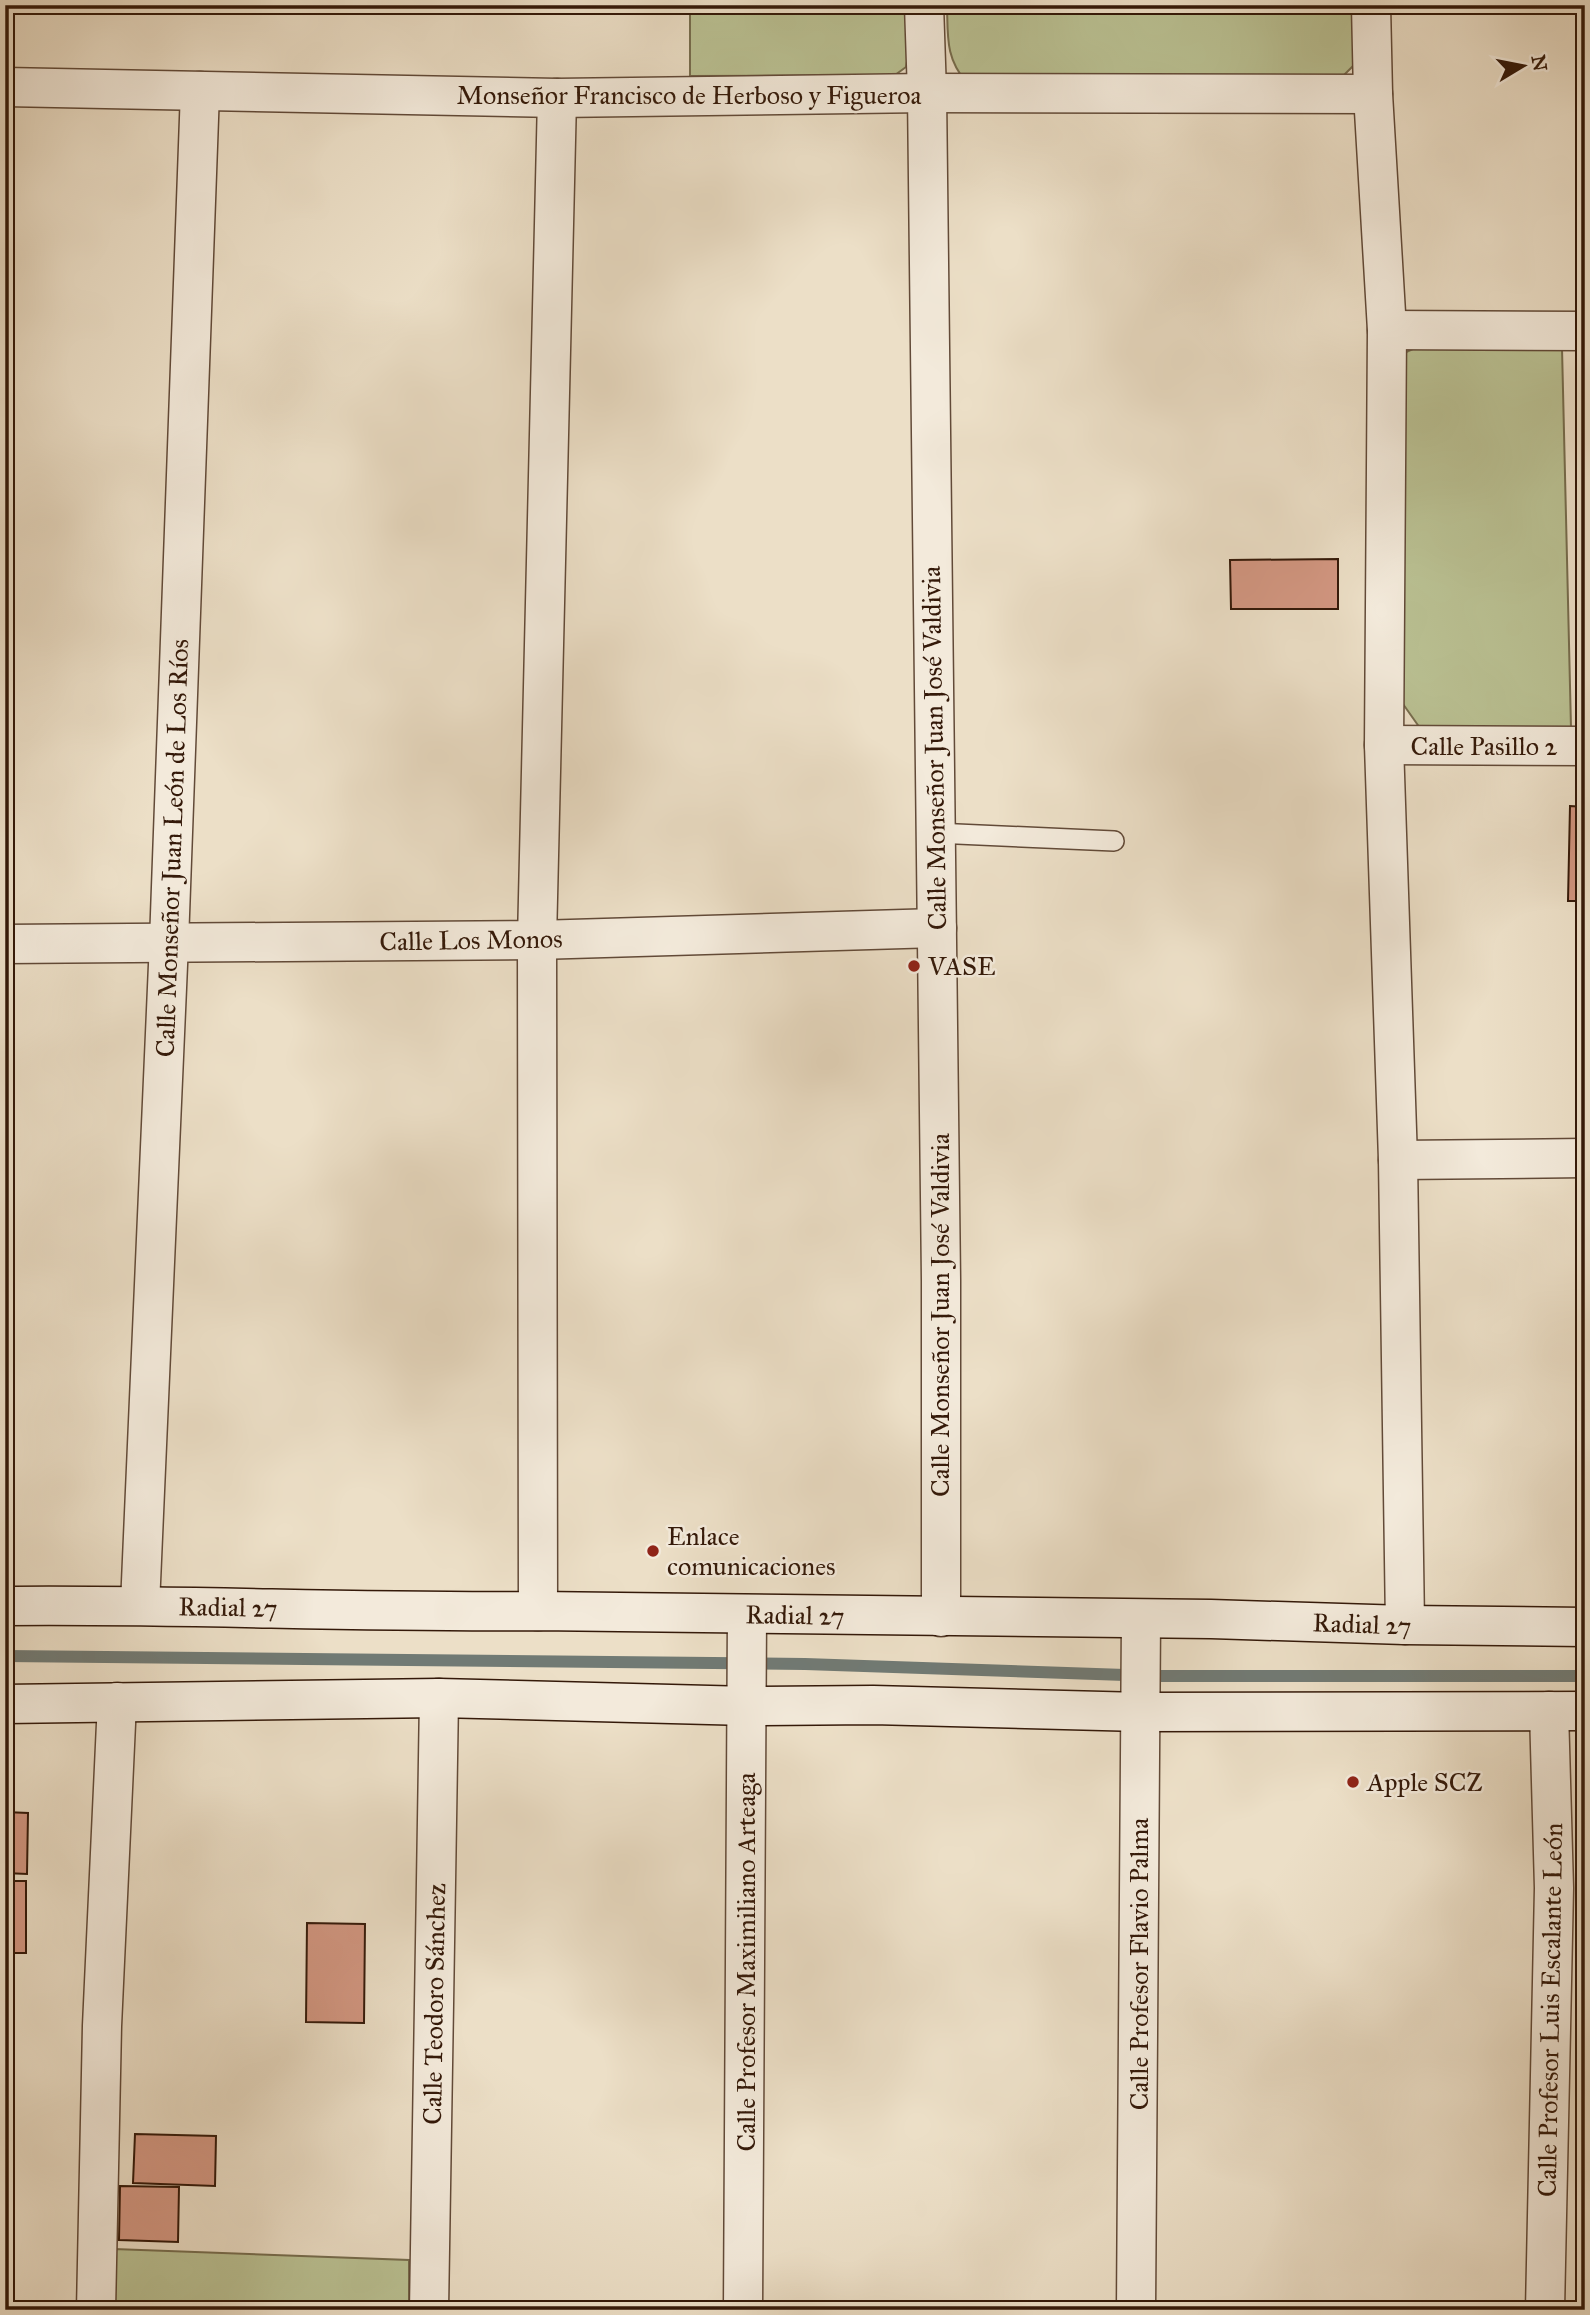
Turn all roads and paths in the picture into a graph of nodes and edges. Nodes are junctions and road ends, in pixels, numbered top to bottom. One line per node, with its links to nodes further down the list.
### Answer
1 (924, 5): 5 (street, Calle Monseñor Juan José Valdivia)
2 (1371, 5): 6 (street)
3 (5, 87): 4 (street, Monseñor Francisco de Herboso y Figueroa)
4 (200, 91): 7 (street, Monseñor Francisco de Herboso y Figueroa); 16 (street, Calle Monseñor Juan León de Los Ríos)
5 (927, 93): 6 (street, Monseñor Francisco de Herboso y Figueroa); 7 (street, Monseñor Francisco de Herboso y Figueroa); 12 (street, Calle Monseñor Juan José Valdivia)
6 (1373, 94): 8 (street)
7 (557, 99): 15 (street)
8 (1387, 330): 9 (street); 10 (street)
9 (1585, 331)
10 (1384, 745): 11 (street, Calle Pasillo 2); 19 (street)
11 (1585, 746)
12 (935, 833): 13 (lane); 14 (street, Calle Monseñor Juan José Valdivia)
13 (1114, 841)
14 (937, 928): 15 (street, Calle Los Monos); 23 (street, Calle Monseñor Juan José Valdivia)
15 (537, 940): 16 (street, Calle Los Monos); 22 (street)
16 (169, 942): 17 (street, Calle Los Monos); 20 (street, Calle Monseñor Juan León de Los Ríos)
17 (5, 943)
18 (1585, 1158): 19 (street)
19 (1398, 1160): 25 (street)
20 (140, 1605): 21 (street, Radial 27); 22 (street, Radial 27)
21 (5, 1606)
22 (538, 1611): 24 (street, Radial 27)
23 (942, 1617): 24 (street, Radial 27); 27 (street, Radial 27)
24 (747, 1621): 28 (street, Calle Profesor Maximiliano Arteaga)
25 (1405, 1625): 26 (street, Radial 27); 27 (street, Radial 27)
26 (1585, 1627)
27 (1141, 1628): 30 (street, Calle Profesor Flavio Palma)
28 (748, 1690): 29 (street); 30 (street); 36 (street, Calle Profesor Maximiliano Arteaga)
29 (439, 1698): 31 (street); 35 (street, Calle Teodoro Sánchez)
30 (1141, 1699): 33 (street); 37 (street, Calle Profesor Flavio Palma)
31 (117, 1702): 32 (street); 34 (street)
32 (5, 1704)
33 (1567, 1711): 38 (street, Calle Profesor Luis Escalante León)
34 (96, 2310)
35 (429, 2310)
36 (743, 2310)
37 (1136, 2310)
38 (1545, 2310)

